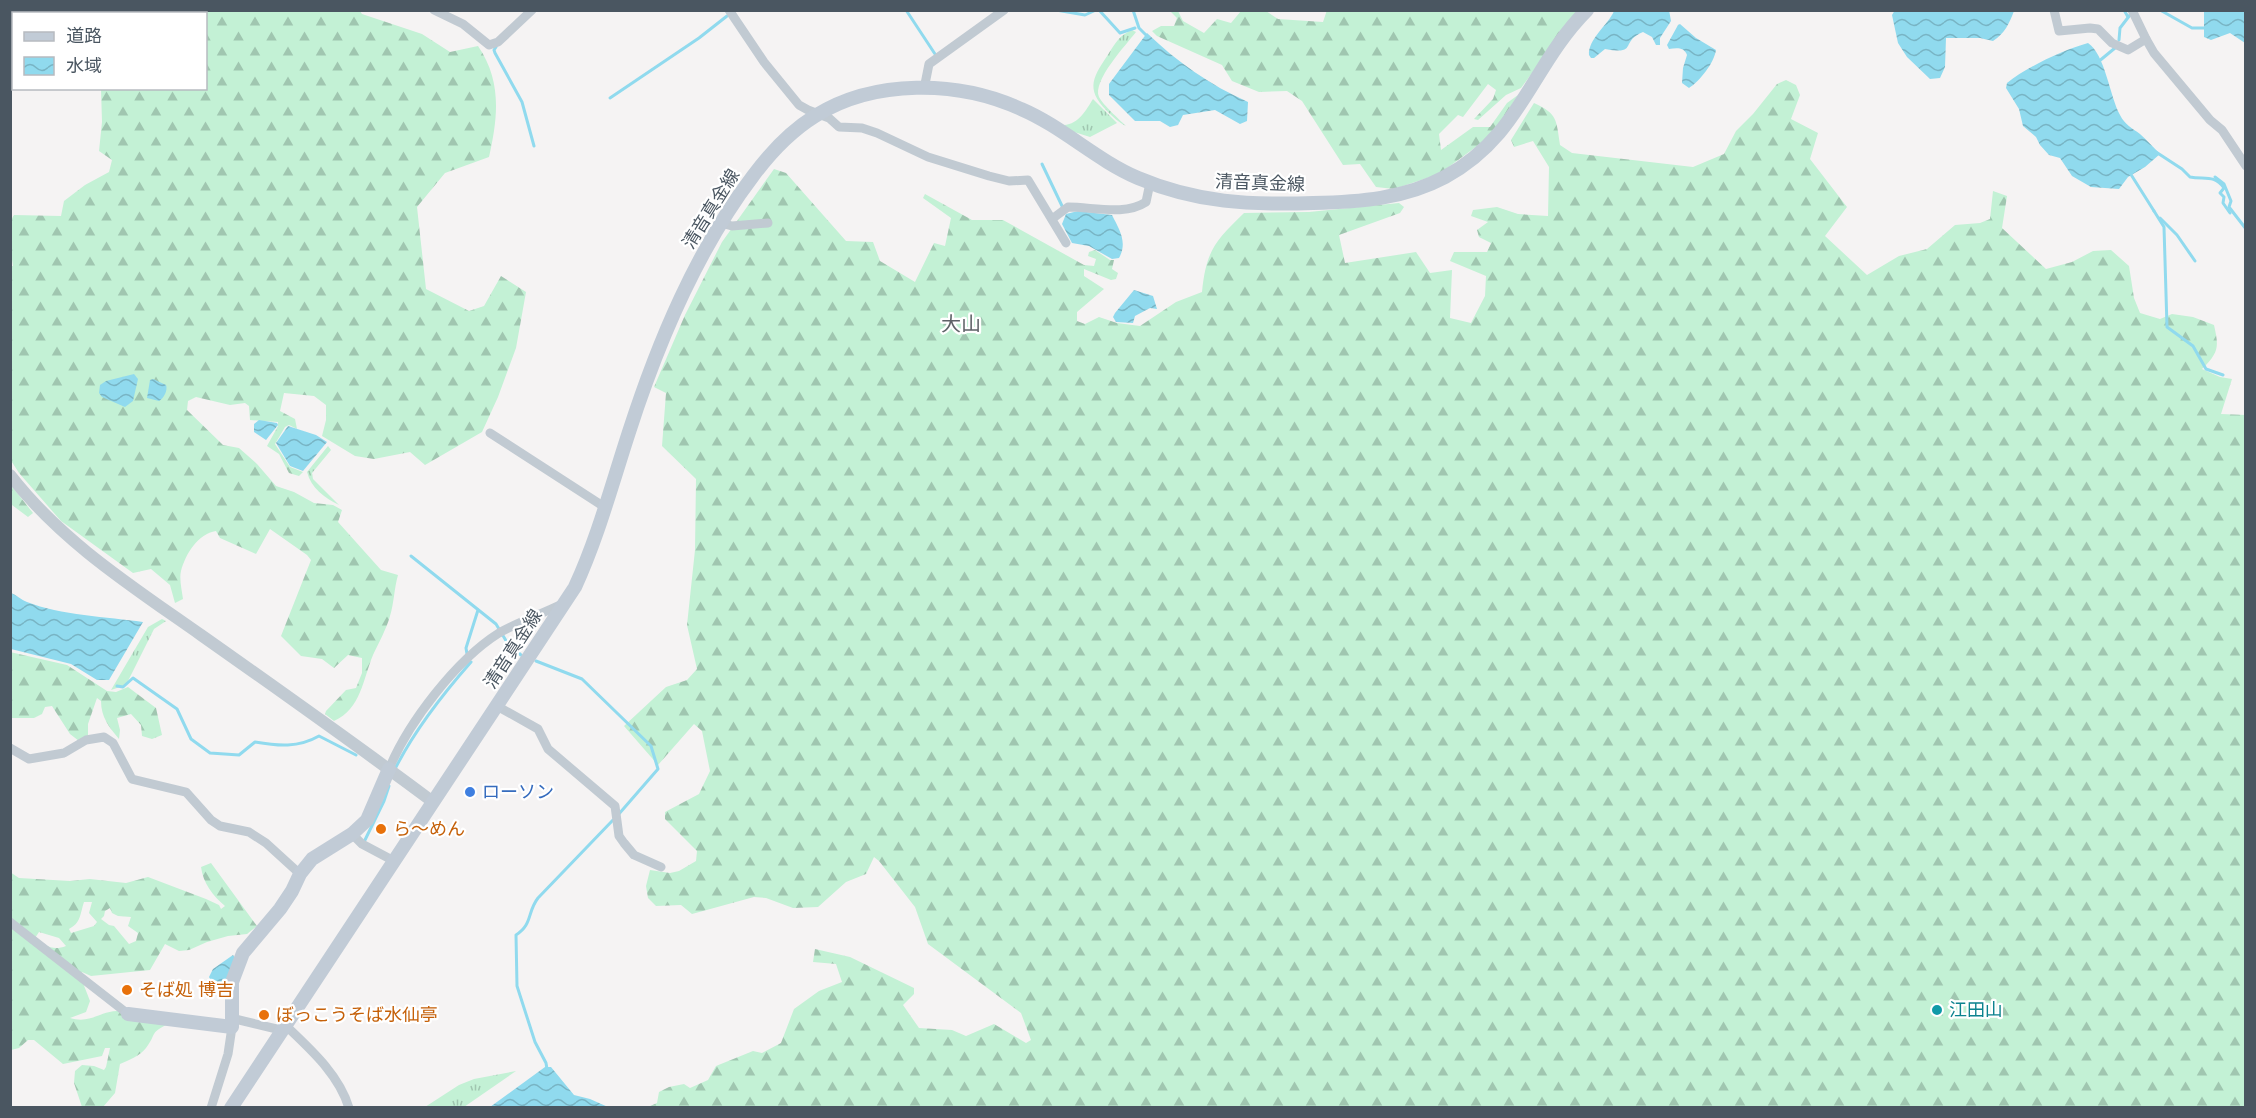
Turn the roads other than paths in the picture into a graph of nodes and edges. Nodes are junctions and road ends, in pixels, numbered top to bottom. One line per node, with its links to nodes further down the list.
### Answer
1 (434, 10): 2 (street)
2 (532, 10)
3 (729, 10): 10 (street)
4 (1004, 10): 9 (street)
5 (1587, 10): 12 (main road, 清音真金線)
6 (2054, 10): 8 (street)
7 (2132, 10): 8 (street)
8 (2146, 39): 11 (street)
9 (924, 89): 10 (main road, 清音真金線); 12 (main road, 清音真金線)
10 (818, 114): 13 (street); 14 (main road, 清音真金線)
11 (2246, 166)
12 (1150, 183): 13 (street)
13 (1052, 219): 16 (street)
14 (721, 223): 15 (street); 19 (main road, 清音真金線)
15 (768, 223)
16 (1066, 243)
17 (490, 433): 19 (street)
18 (10, 475): 23 (street)
19 (606, 508): 20 (main road, 清音真金線)
20 (565, 602): 21 (main road, 清音真金線); 23 (street)
21 (497, 706): 24 (main road, 清音真金線); 27 (street)
22 (10, 748): 28 (street)
23 (388, 769): 24 (street); 25 (main road)
24 (433, 802): 26 (main road, 清音真金線)
25 (352, 834): 26 (street); 28 (main road)
26 (394, 861): 32 (main road, 清音真金線)
27 (661, 867)
28 (300, 874): 31 (main road)
29 (10, 922): 30 (street)
30 (128, 1014): 31 (main road)
31 (231, 1023): 32 (street); 33 (street)
32 (283, 1027): 34 (main road, 清音真金線); 35 (street)
33 (211, 1107)
34 (231, 1107)
35 (349, 1107)

